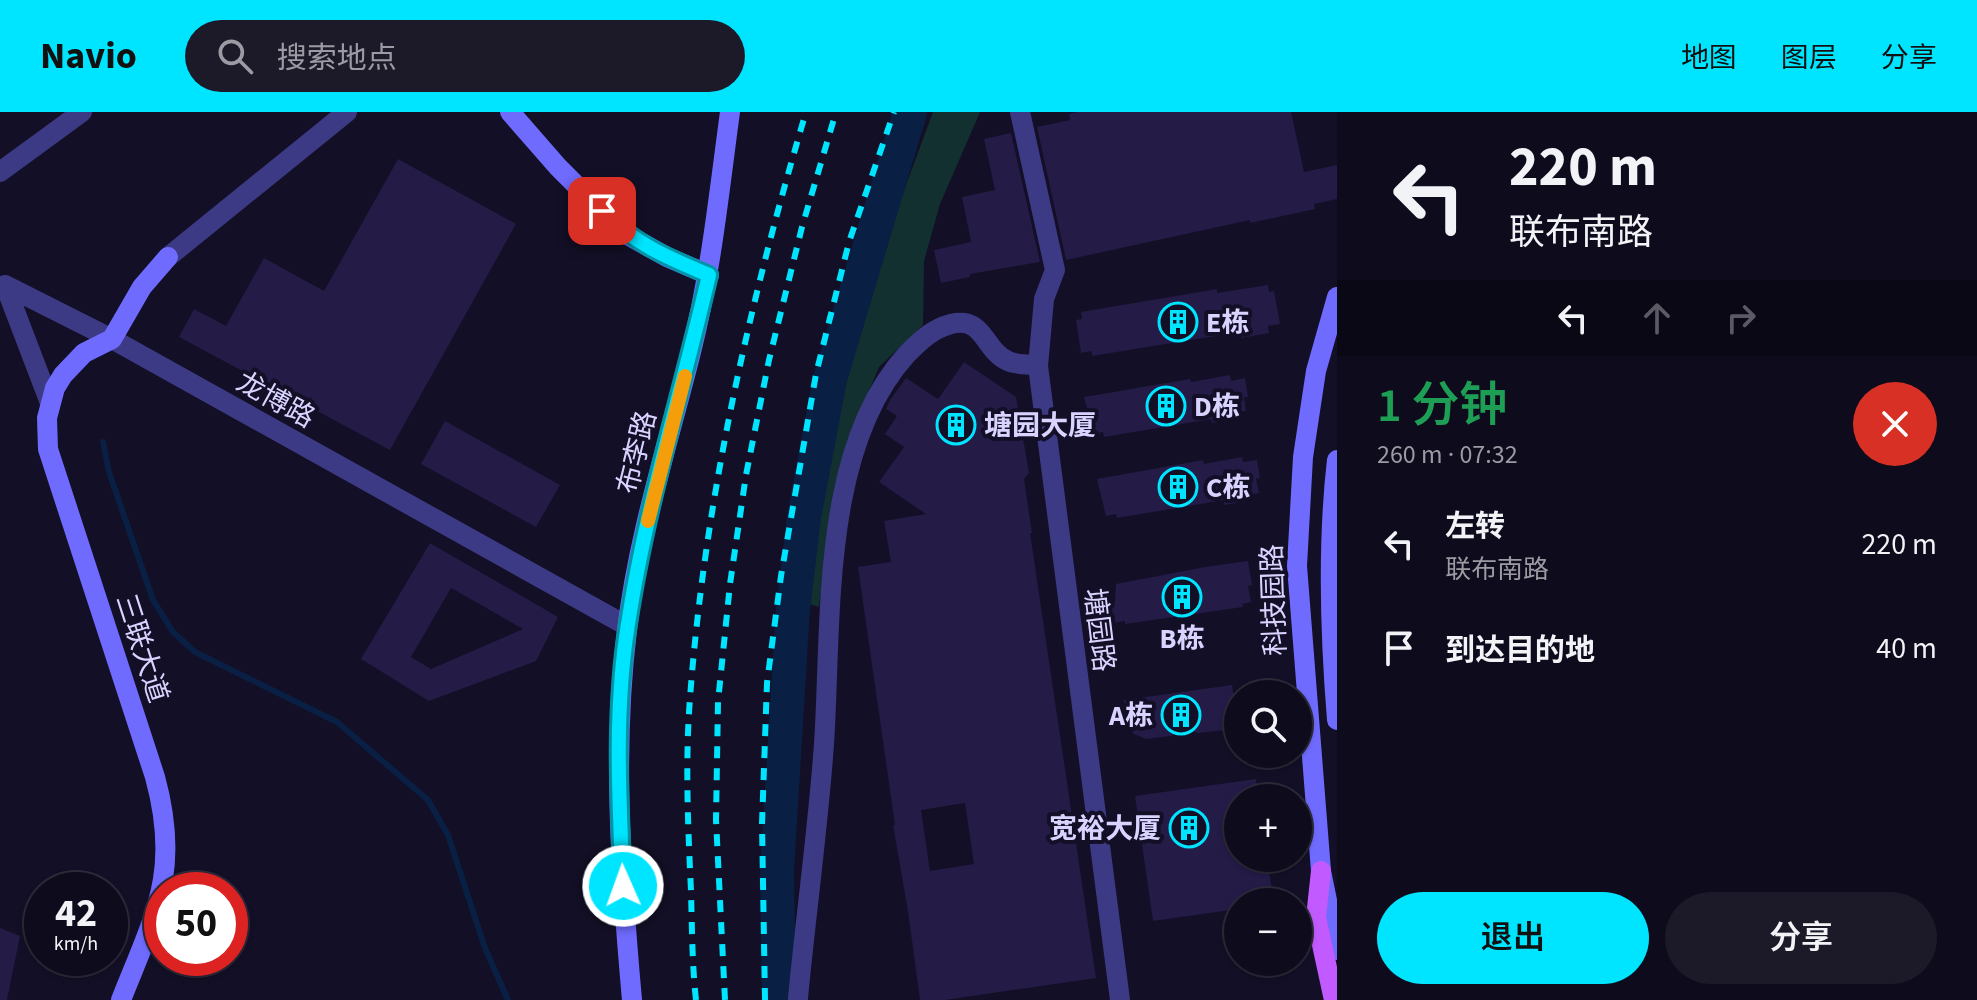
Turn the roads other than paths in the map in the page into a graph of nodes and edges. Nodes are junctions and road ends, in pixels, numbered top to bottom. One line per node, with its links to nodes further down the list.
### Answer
1 (82, 112): 6 (street)
2 (347, 112): 7 (street)
3 (510, 112): 8 (main road)
4 (730, 112): 8 (main road, 布李路)
5 (1020, 112): 11 (street, 塘园路)
6 (0, 172)
7 (168, 257): 10 (main road)
8 (709, 275): 14 (main road, 布李路)
9 (1337, 297): 16 (main road, 科技园路)
10 (112, 339): 12 (main road, 三联大道); 12 (street, 龙博路); 14 (street, 龙博路)
11 (1038, 366): 18 (street); 21 (street, 塘园路)
12 (50, 403): 19 (main road, 三联大道)
13 (1337, 460): 15 (main road, 科技园路)
14 (627, 626): 20 (main road, 布李路)
15 (1337, 719)
16 (1321, 871): 17 (main road, 科技园路); 22 (main road)
17 (1337, 950)
18 (798, 998)
19 (121, 1000)
20 (632, 1000)
21 (1120, 1000)
22 (1334, 1000)

